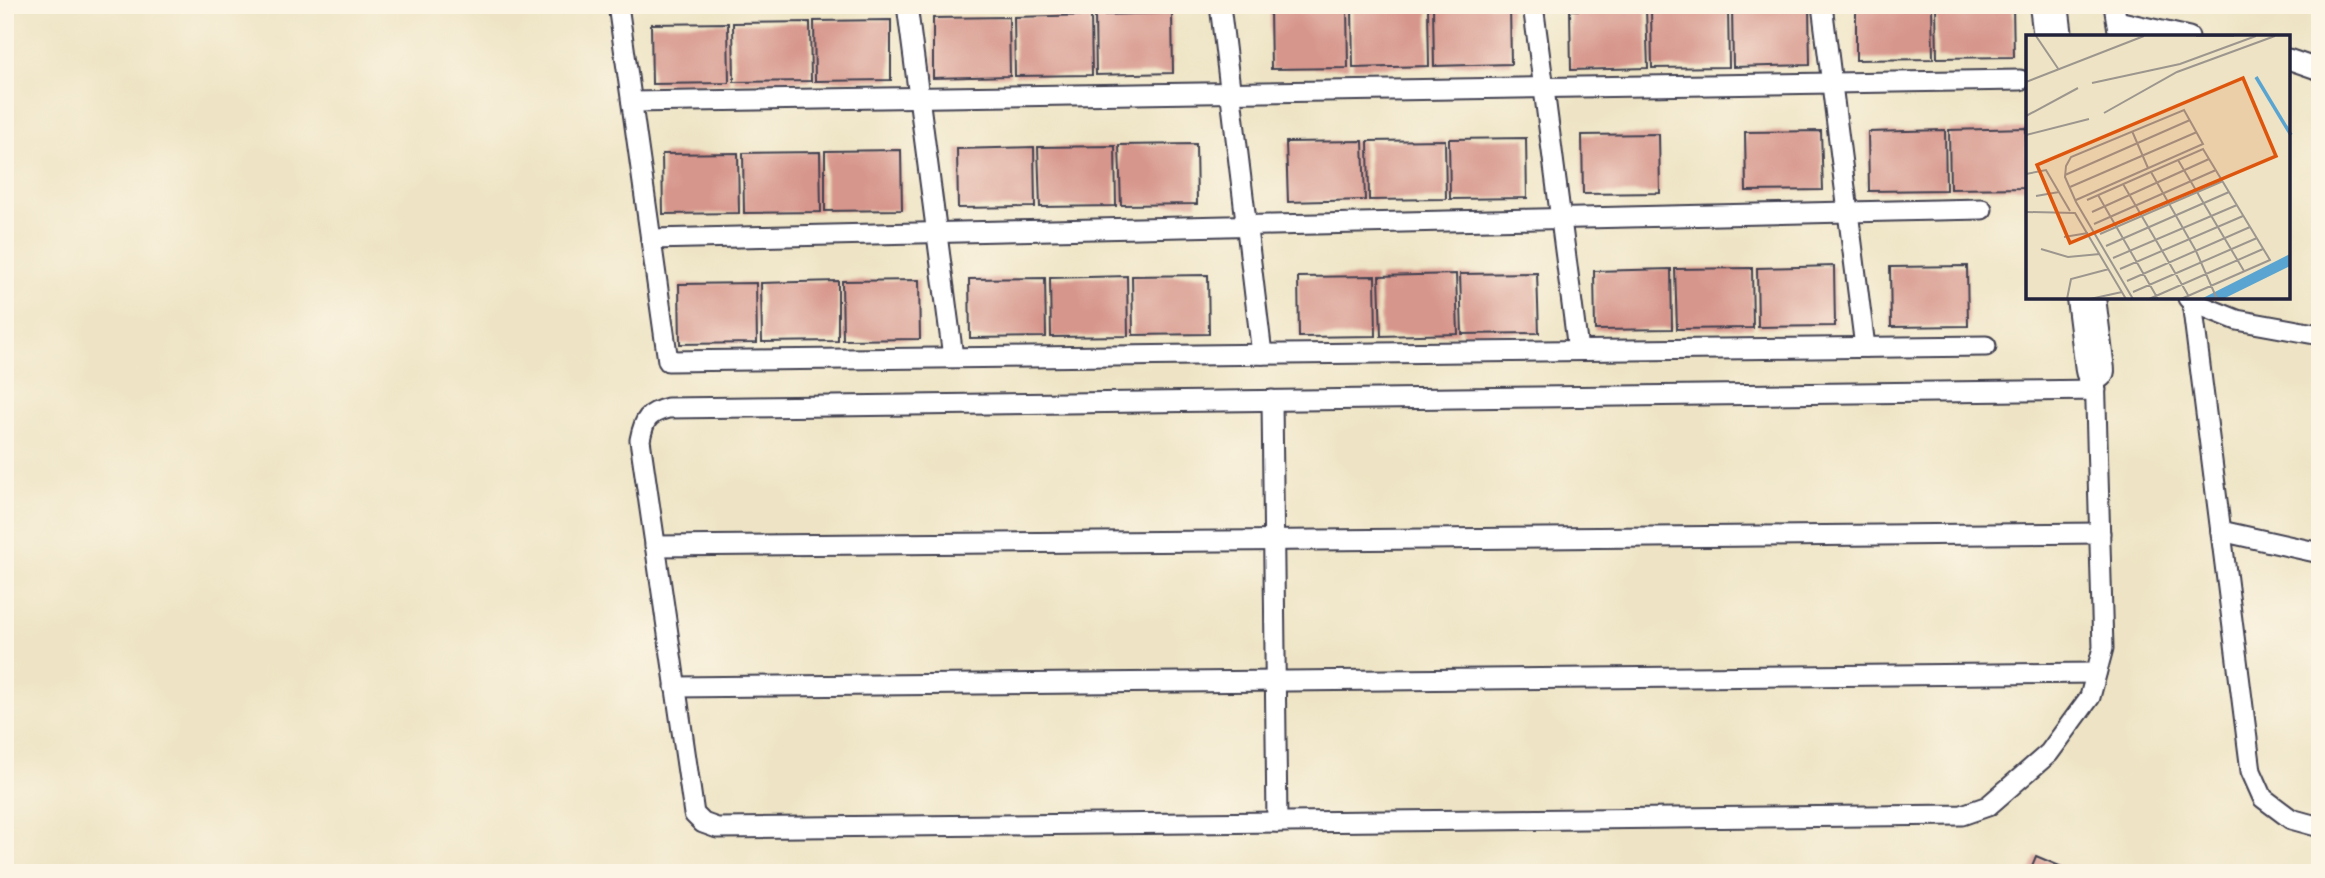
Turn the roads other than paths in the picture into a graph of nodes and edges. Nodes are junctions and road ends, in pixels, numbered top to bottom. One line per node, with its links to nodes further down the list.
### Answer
1 (618, 5): 17 (lane)
2 (907, 5): 16 (lane)
3 (1220, 5): 15 (lane)
4 (1533, 5): 14 (lane)
5 (1822, 5): 13 (lane)
6 (2049, 5): 8 (street)
7 (2117, 21): 9 (lane)
8 (2053, 35)
9 (2180, 35)
10 (2290, 60): 11 (lane)
11 (2320, 70)
12 (2020, 80): 13 (lane)
13 (1832, 83): 14 (lane); 19 (lane)
14 (1543, 88): 15 (lane); 20 (lane)
15 (1231, 92): 16 (lane); 21 (lane)
16 (919, 97): 17 (lane); 22 (lane)
17 (632, 102): 23 (lane)
18 (1982, 209): 19 (lane)
19 (1849, 212): 20 (lane); 28 (lane)
20 (1560, 219): 21 (lane); 29 (lane)
21 (1247, 225): 22 (lane); 30 (lane)
22 (936, 233): 23 (lane); 31 (lane)
23 (651, 239): 31 (lane)
24 (2086, 299): 32 (street)
25 (2190, 300): 26 (lane); 34 (lane)
26 (2320, 335)
27 (1986, 346): 28 (lane)
28 (1865, 347): 29 (lane)
29 (1578, 351): 30 (lane)
30 (1262, 354): 31 (lane)
31 (953, 358)
32 (2095, 380): 33 (lane); 35 (lane)
33 (1272, 400): 36 (lane); 37 (lane)
34 (2221, 531): 38 (lane); 43 (lane)
35 (2100, 533): 36 (lane); 39 (lane)
36 (1274, 541): 37 (lane); 40 (lane)
37 (655, 546): 41 (lane)
38 (2320, 553)
39 (2096, 673): 40 (lane); 42 (lane)
40 (1276, 681): 41 (lane); 42 (lane)
41 (675, 687): 42 (lane)
42 (1277, 822)
43 (2320, 827)

